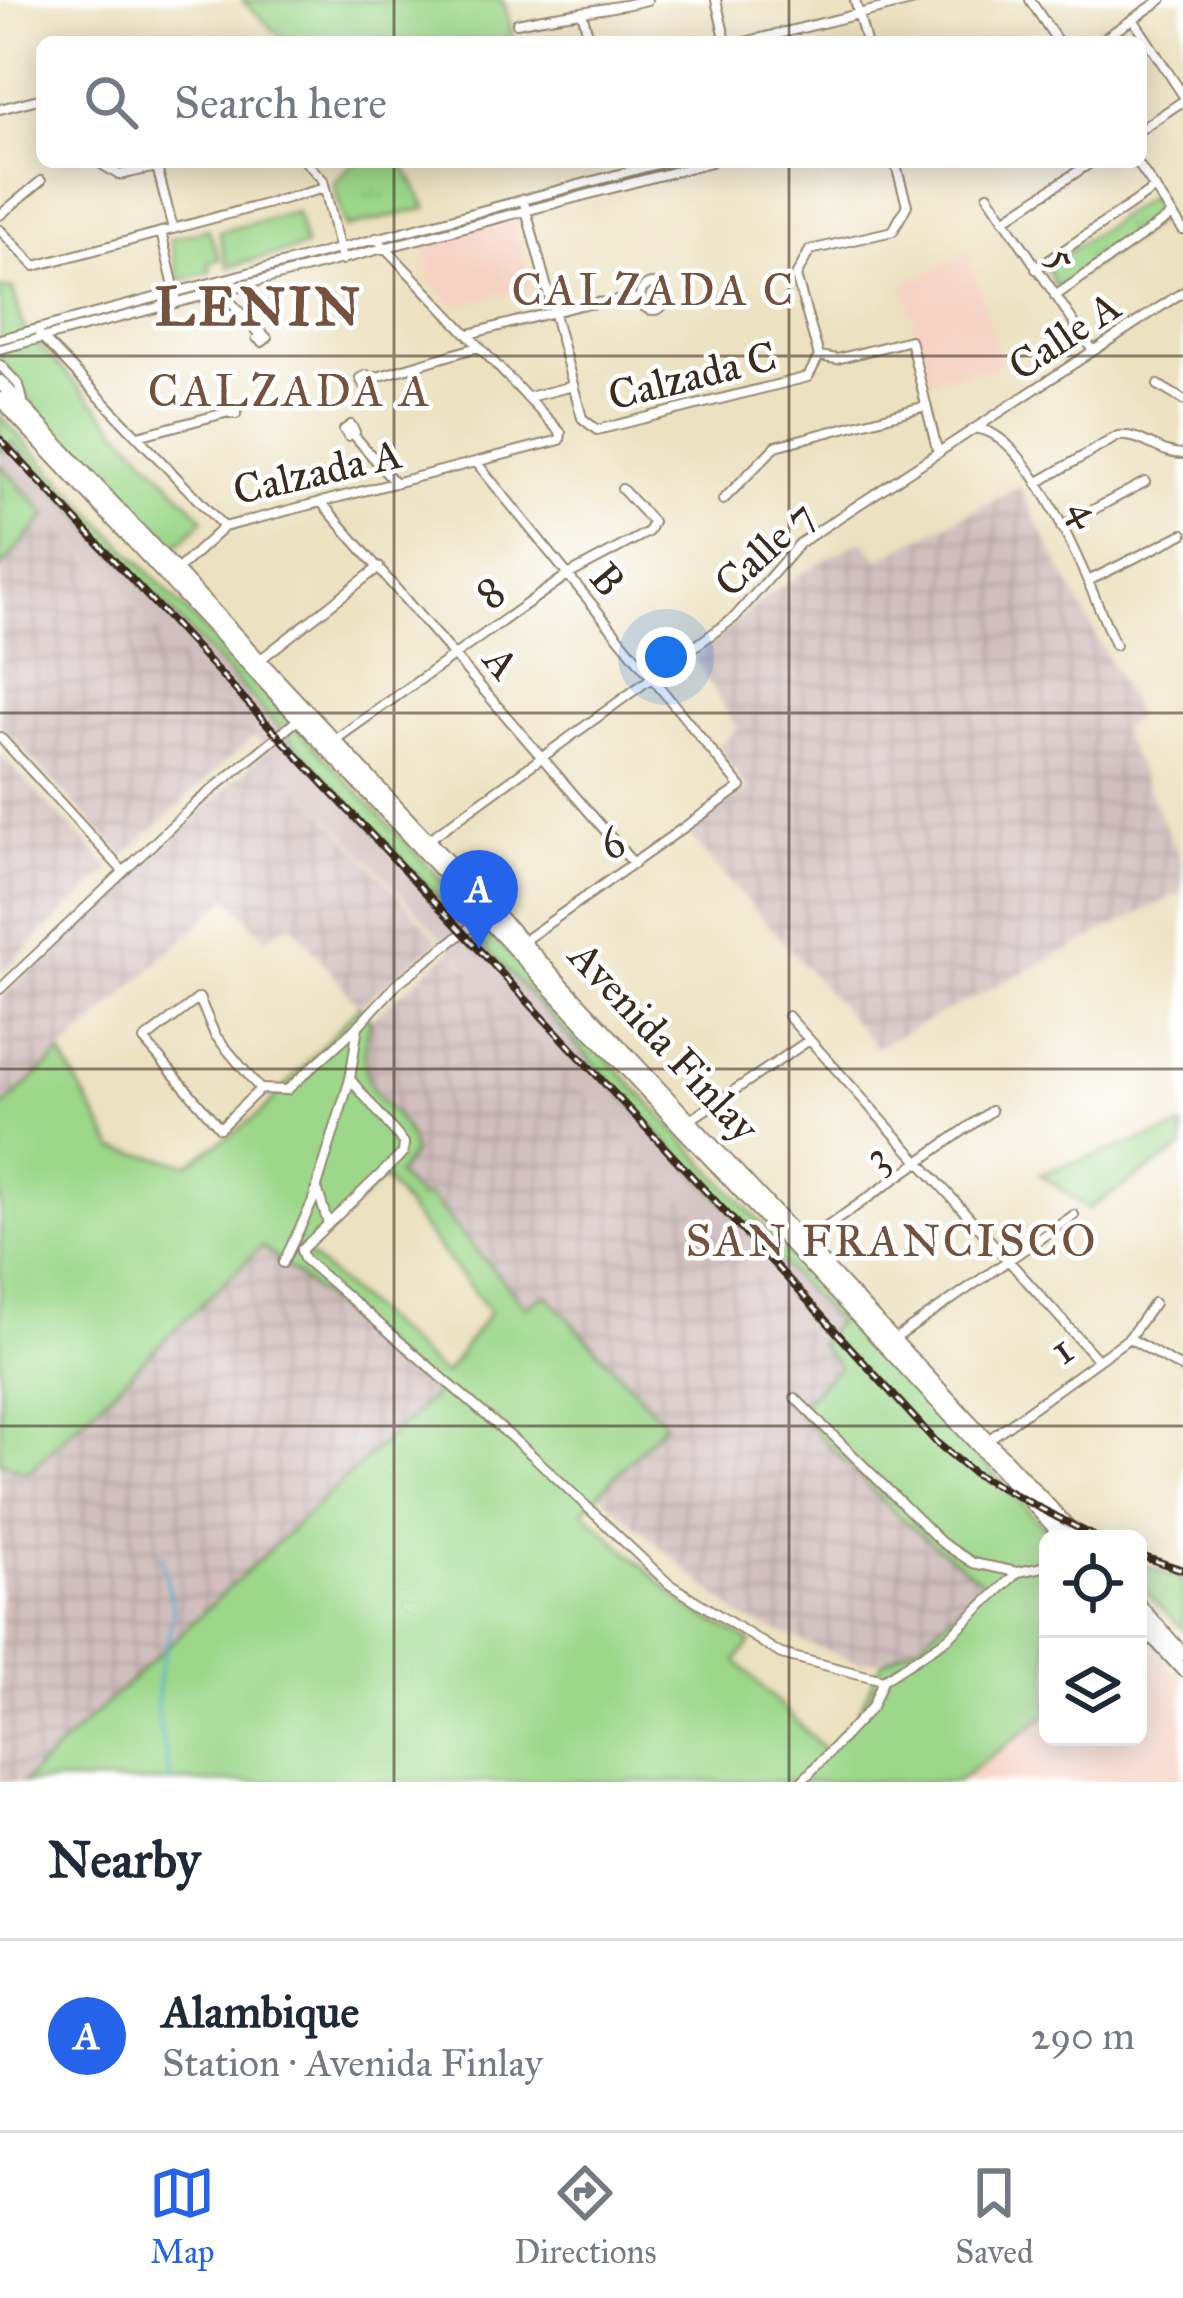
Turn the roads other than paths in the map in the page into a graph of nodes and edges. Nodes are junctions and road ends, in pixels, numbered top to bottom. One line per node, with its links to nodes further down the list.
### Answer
1 (647, 0): 8 (street)
2 (716, 0): 12 (street)
3 (856, 0): 7 (street)
4 (915, 0): 7 (street)
5 (1161, 0): 9 (street)
6 (1036, 2): 15 (street)
7 (859, 14): 13 (street); 14 (street)
8 (584, 16): 10 (street); 11 (street)
9 (1133, 19): 16 (street); 17 (street)
10 (517, 22)
11 (589, 36)
12 (725, 36)
13 (769, 36)
14 (864, 36)
15 (1055, 36)
16 (1108, 36)
17 (1144, 36)
18 (1147, 41): 19 (street)
19 (1183, 98): 22 (street)
20 (36, 100): 21 (street)
21 (0, 109)
22 (1147, 125)
23 (108, 168): 24 (street)
24 (152, 168)
25 (157, 168): 41 (street)
26 (310, 168): 33 (street)
27 (642, 168): 36 (street)
28 (688, 168): 37 (street)
29 (897, 168): 64 (street, Calzada C)
30 (1083, 168): 40 (street)
31 (1141, 168): 34 (street)
32 (41, 182): 38 (street)
33 (325, 188): 41 (street); 46 (street)
34 (1155, 188): 39 (street); 49 (street)
35 (988, 195): 40 (street, 5)
36 (523, 199): 37 (street, Calzada C); 45 (street)
37 (526, 210): 47 (street); 55 (street, Calzada C)
38 (0, 215)
39 (1172, 215): 43 (street); 52 (street)
40 (1004, 220): 49 (street, 5)
41 (173, 229): 44 (street)
42 (0, 230): 44 (street)
43 (1183, 230)
44 (161, 232): 53 (street)
45 (376, 238): 46 (street); 47 (street, Calzada A)
46 (339, 248): 48 (street); 53 (street)
47 (386, 248): 48 (street); 58 (street, Calzada A)
48 (342, 260): 50 (street)
49 (1036, 269): 52 (street, 5)
50 (222, 292): 53 (street); 57 (street)
51 (1183, 292): 63 (street, Calle A)
52 (1055, 296): 63 (street, 5)
53 (177, 298): 56 (street); 60 (street)
54 (640, 298): 55 (street)
55 (554, 313): 58 (street); 69 (street, Calzada C)
56 (35, 330): 59 (street); 60 (street, Calzada A)
57 (259, 334)
58 (468, 334): 61 (street, Calzada A)
59 (0, 339)
60 (43, 339): 62 (street); 78 (street, Calzada A)
61 (479, 346): 66 (street); 70 (street, Calzada A)
62 (0, 349)
63 (1093, 351): 76 (street, Calle A)
64 (819, 356): 69 (street, Calzada C); 73 (street, Calzada C)
65 (0, 365): 74 (street)
66 (370, 379)
67 (0, 382): 74 (highway, Avenida Finlay)
68 (1158, 385): 72 (street)
69 (573, 386): 70 (street)
70 (528, 397): 81 (street, Calzada A)
71 (0, 399): 92 (highway, Avenida Finlay)
72 (1183, 400)
73 (926, 406): 79 (street); 86 (street)
74 (25, 409): 92 (highway, Avenida Finlay)
75 (229, 412): 78 (street)
76 (977, 428): 79 (street, Calle 7); 84 (street, 4)
77 (354, 435): 83 (street)
78 (137, 436): 88 (street, Calzada A)
79 (938, 453): 98 (street, Calle 7)
80 (1183, 454): 84 (street)
81 (476, 462): 83 (street, Calzada A); 93 (street, B)
82 (1144, 482): 89 (street)
83 (395, 483): 87 (street, Calzada A)
84 (1037, 483): 89 (street, 4)
85 (622, 489): 93 (street, 8)
86 (723, 500)
87 (322, 502): 88 (street, Calzada A); 91 (street, A)
88 (224, 527): 92 (street)
89 (1061, 527): 94 (street, 4)
90 (1183, 534): 94 (street)
91 (379, 567): 96 (street, A); 97 (street)
92 (173, 574): 97 (highway, Avenida Finlay)
93 (566, 576): 96 (street, 8); 98 (street, B)
94 (1087, 581): 95 (street, 4)
95 (1115, 645)
96 (455, 653): 101 (street, 8); 102 (street, A)
97 (256, 663): 99 (highway, Avenida Finlay)
98 (651, 678): 102 (street, Calle 7); 103 (street, B)
99 (305, 714): 101 (highway, Avenida Finlay); 106 (street)
100 (0, 737): 106 (street)
101 (332, 742): 104 (highway, Avenida Finlay)
102 (543, 757): 104 (street, Calle 7); 105 (street, A)
103 (741, 788): 105 (street, 6)
104 (425, 842): 107 (highway, Avenida Finlay)
105 (634, 864): 108 (street, 6)
106 (123, 871): 109 (street)
107 (491, 911): 108 (highway, Avenida Finlay); 111 (street)
108 (520, 943): 116 (highway, Avenida Finlay)
109 (0, 989)
110 (788, 1016): 112 (street)
111 (358, 1026): 113 (street); 114 (street)
112 (808, 1041): 116 (street); 117 (street)
113 (350, 1078): 118 (street); 120 (street)
114 (260, 1089): 114 (street)
115 (991, 1111): 117 (street, 3)
116 (688, 1121): 121 (highway, Avenida Finlay)
117 (918, 1163): 121 (street, 3); 122 (street)
118 (317, 1187): 120 (street); 123 (street)
119 (1075, 1215): 122 (street)
120 (328, 1224): 139 (street)
121 (800, 1246): 126 (highway, Avenida Finlay)
122 (1008, 1261): 126 (street); 127 (street)
123 (283, 1263)
124 (1154, 1303): 125 (street)
125 (1129, 1338): 127 (street, 1); 128 (street, 1)
126 (890, 1343): 130 (highway, Avenida Finlay)
127 (1097, 1360): 130 (street, 1)
128 (1183, 1369)
129 (794, 1398): 134 (street)
130 (984, 1443): 131 (highway, Avenida Finlay); 132 (highway, Avenida Finlay)
131 (1057, 1530)
132 (1071, 1530)
133 (1039, 1568): 134 (street)
134 (1018, 1572): 139 (street)
135 (1147, 1614): 137 (highway)
136 (1147, 1631): 138 (highway)
137 (1183, 1654)
138 (1183, 1670)
139 (883, 1680): 140 (street)
140 (801, 1782)

